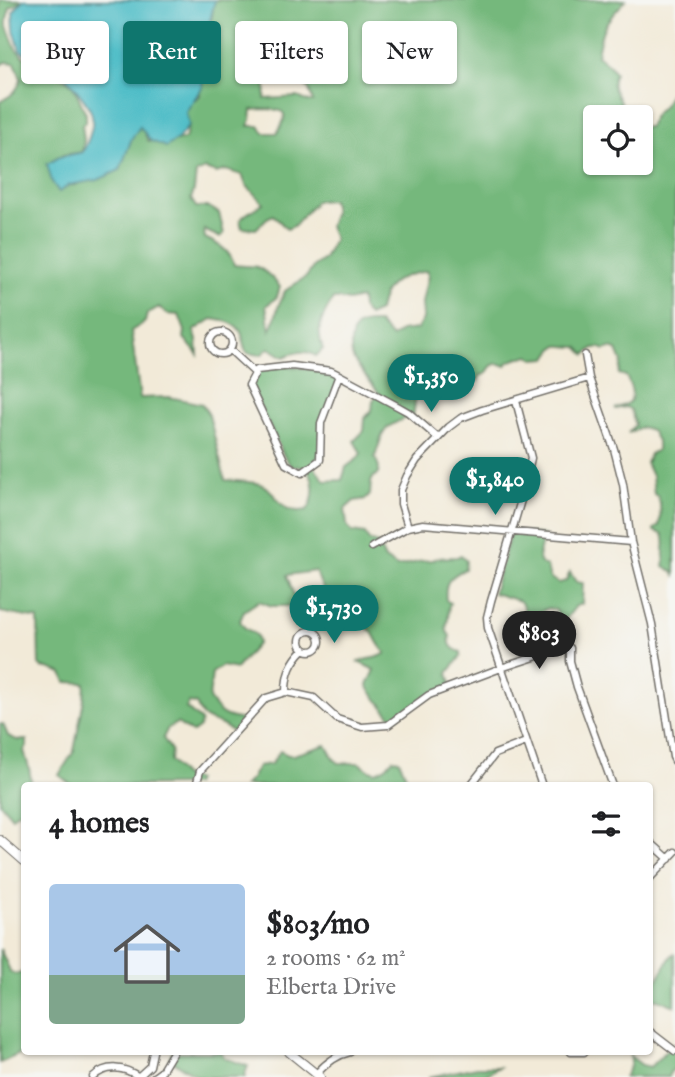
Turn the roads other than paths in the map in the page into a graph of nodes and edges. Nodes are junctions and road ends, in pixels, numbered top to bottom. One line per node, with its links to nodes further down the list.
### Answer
1 (230, 349): 3 (street)
2 (585, 355): 5 (street)
3 (255, 373): 4 (street); 4 (street)
4 (339, 375): 7 (street)
5 (589, 378): 6 (street); 10 (street)
6 (516, 401): 7 (street); 9 (street)
7 (437, 437): 8 (street)
8 (408, 527): 9 (street); 11 (street)
9 (511, 532): 10 (street); 13 (street)
10 (631, 541): 16 (street)
11 (372, 547)
12 (304, 649): 14 (street)
13 (501, 668): 14 (street); 17 (street); 22 (street)
14 (286, 692): 19 (street)
15 (675, 720): 16 (street)
16 (667, 721): 18 (street)
17 (526, 742): 20 (street); 21 (street)
18 (675, 761)
19 (197, 782)
20 (473, 782)
21 (541, 782)
22 (612, 782)
23 (0, 840): 26 (street)
24 (653, 845): 27 (street)
25 (675, 852): 27 (street)
26 (21, 858)
27 (668, 859): 28 (street)
28 (653, 875)
29 (653, 1034): 30 (street)
30 (675, 1051)
31 (152, 1055): 37 (street)
32 (171, 1055): 38 (street)
33 (293, 1055): 35 (street)
34 (338, 1055): 35 (street)
35 (318, 1075)
36 (93, 1077): 37 (street)
37 (139, 1077)
38 (154, 1077)

